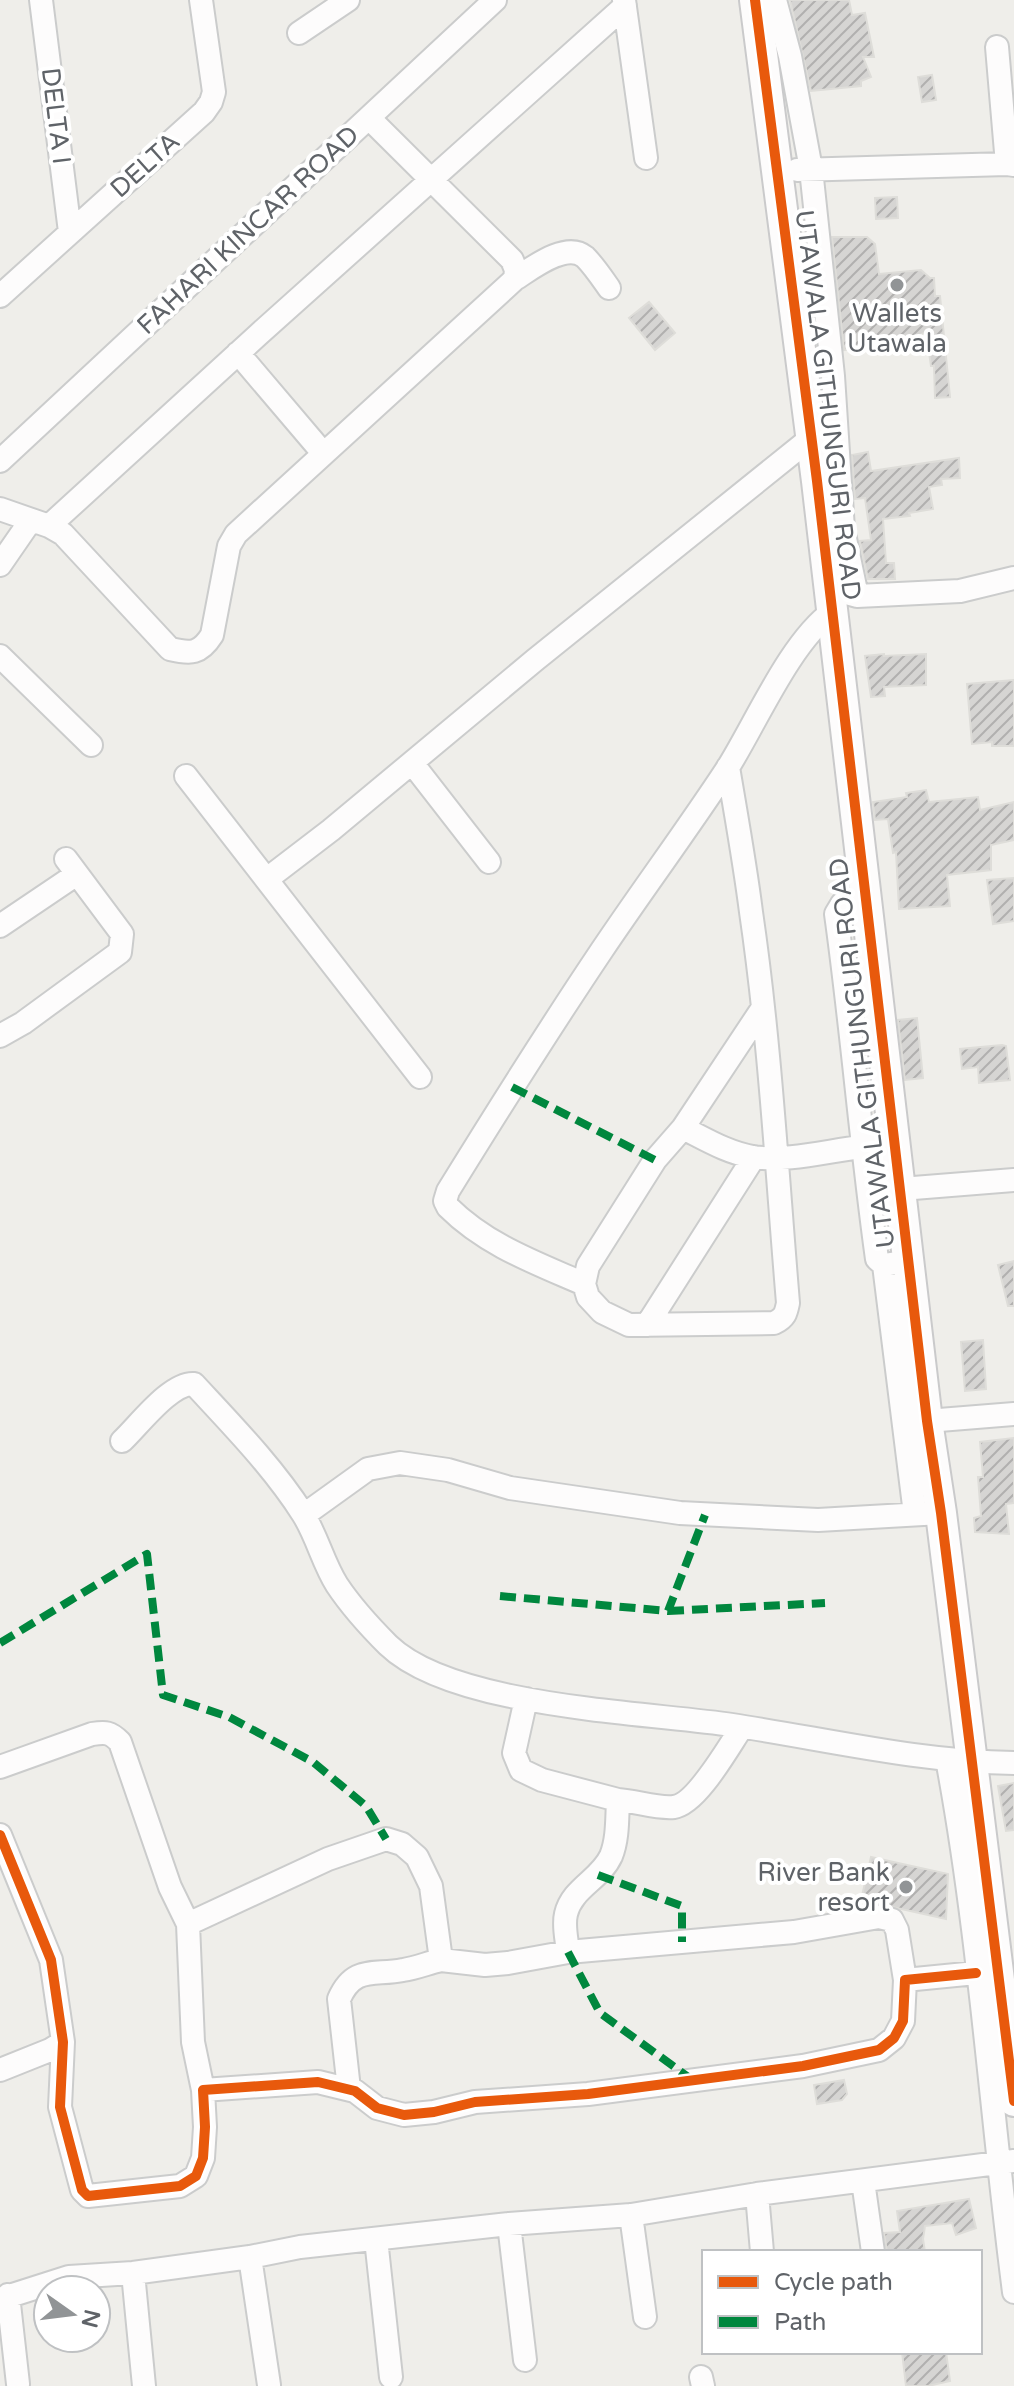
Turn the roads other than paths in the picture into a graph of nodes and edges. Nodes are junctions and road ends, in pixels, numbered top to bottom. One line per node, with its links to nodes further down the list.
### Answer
1 (41, 0): 17 (street, DELTA I)
2 (201, 0): 17 (street, DELTA)
3 (348, 0): 8 (street)
4 (495, 0): 11 (street, FAHARI KINCAR ROAD)
5 (755, 0): 10 (street, UTAWALA GITHUNGURI ROAD)
6 (775, 0): 10 (street)
7 (624, 3): 12 (street); 16 (street)
8 (299, 33)
9 (997, 47): 13 (street)
10 (779, 73): 14 (street); 15 (street, UTAWALA GITHUNGURI ROAD)
11 (369, 118): 16 (street); 25 (street, FAHARI KINCAR ROAD)
12 (646, 158)
13 (1011, 164): 14 (street)
14 (811, 169): 15 (street); 22 (street)
15 (776, 171): 23 (street, UTAWALA GITHUNGURI ROAD)
16 (430, 179): 18 (street); 21 (street)
17 (70, 232): 20 (street, DELTA)
18 (515, 279): 19 (street); 26 (street)
19 (609, 288)
20 (0, 296)
21 (238, 353): 26 (street); 28 (street)
22 (833, 376): 23 (street); 29 (street)
23 (803, 380): 24 (street, UTAWALA GITHUNGURI ROAD)
24 (811, 438): 29 (street, UTAWALA GITHUNGURI ROAD); 35 (street)
25 (3, 451)
26 (323, 453): 28 (street)
27 (0, 509): 28 (street)
28 (40, 523): 30 (street)
29 (833, 530): 32 (street, UTAWALA GITHUNGURI ROAD)
30 (0, 565)
31 (1014, 578): 32 (street)
32 (839, 599): 36 (street); 42 (street, UTAWALA GITHUNGURI ROAD)
33 (0, 656): 34 (street)
34 (91, 745)
35 (412, 763): 38 (street); 39 (street)
36 (728, 767): 41 (street); 52 (street)
37 (186, 776): 39 (street)
38 (489, 862)
39 (267, 879): 44 (street)
40 (0, 926): 43 (street)
41 (762, 1009): 46 (street); 48 (street)
42 (866, 1023): 45 (street, UTAWALA GITHUNGURI ROAD); 47 (street)
43 (0, 1036)
44 (420, 1077)
45 (893, 1127): 47 (street); 50 (street, UTAWALA GITHUNGURI ROAD)
46 (683, 1128): 48 (street); 52 (street)
47 (861, 1147): 48 (street); 51 (street)
48 (765, 1157): 53 (street); 53 (street)
49 (1014, 1180): 50 (street)
50 (901, 1189): 51 (street, UTAWALA GITHUNGURI ROAD)
51 (897, 1263): 55 (street, UTAWALA GITHUNGURI ROAD); 57 (street)
52 (584, 1284): 53 (street)
53 (647, 1325)
54 (1014, 1414): 55 (street)
55 (927, 1421): 57 (street, UTAWALA GITHUNGURI ROAD)
56 (122, 1441): 58 (street)
57 (928, 1514): 58 (street); 61 (street, UTAWALA GITHUNGURI ROAD)
58 (304, 1515): 59 (street)
59 (526, 1699): 60 (street); 64 (street)
60 (742, 1727): 61 (street); 64 (street)
61 (959, 1761): 62 (street); 69 (street); 75 (street, UTAWALA GITHUNGURI ROAD)
62 (1014, 1763)
63 (0, 1767): 66 (street)
64 (618, 1800): 67 (street)
65 (0, 1835): 71 (street)
66 (188, 1924): 68 (street); 74 (street)
67 (568, 1952): 68 (street); 70 (street)
68 (441, 1960): 73 (street)
69 (976, 1973): 70 (street); 76 (street)
70 (905, 1980): 73 (street)
71 (63, 2042): 72 (street); 74 (street)
72 (0, 2070)
73 (349, 2089): 74 (street)
74 (203, 2090)
75 (1014, 2101)
76 (1006, 2162): 77 (street); 86 (street)
77 (863, 2181): 78 (street); 83 (street)
78 (757, 2194): 79 (street); 82 (street)
79 (631, 2215): 80 (street); 88 (street)
80 (509, 2224): 81 (street); 89 (street)
81 (376, 2239): 84 (street); 90 (street)
82 (762, 2250)
83 (873, 2250)
84 (250, 2257): 85 (street); 92 (street)
85 (133, 2273): 87 (street); 93 (street)
86 (1014, 2292)
87 (4, 2297): 91 (street)
88 (645, 2317)
89 (525, 2360)
90 (391, 2377)
91 (18, 2384)
92 (269, 2385)
93 (144, 2386)

